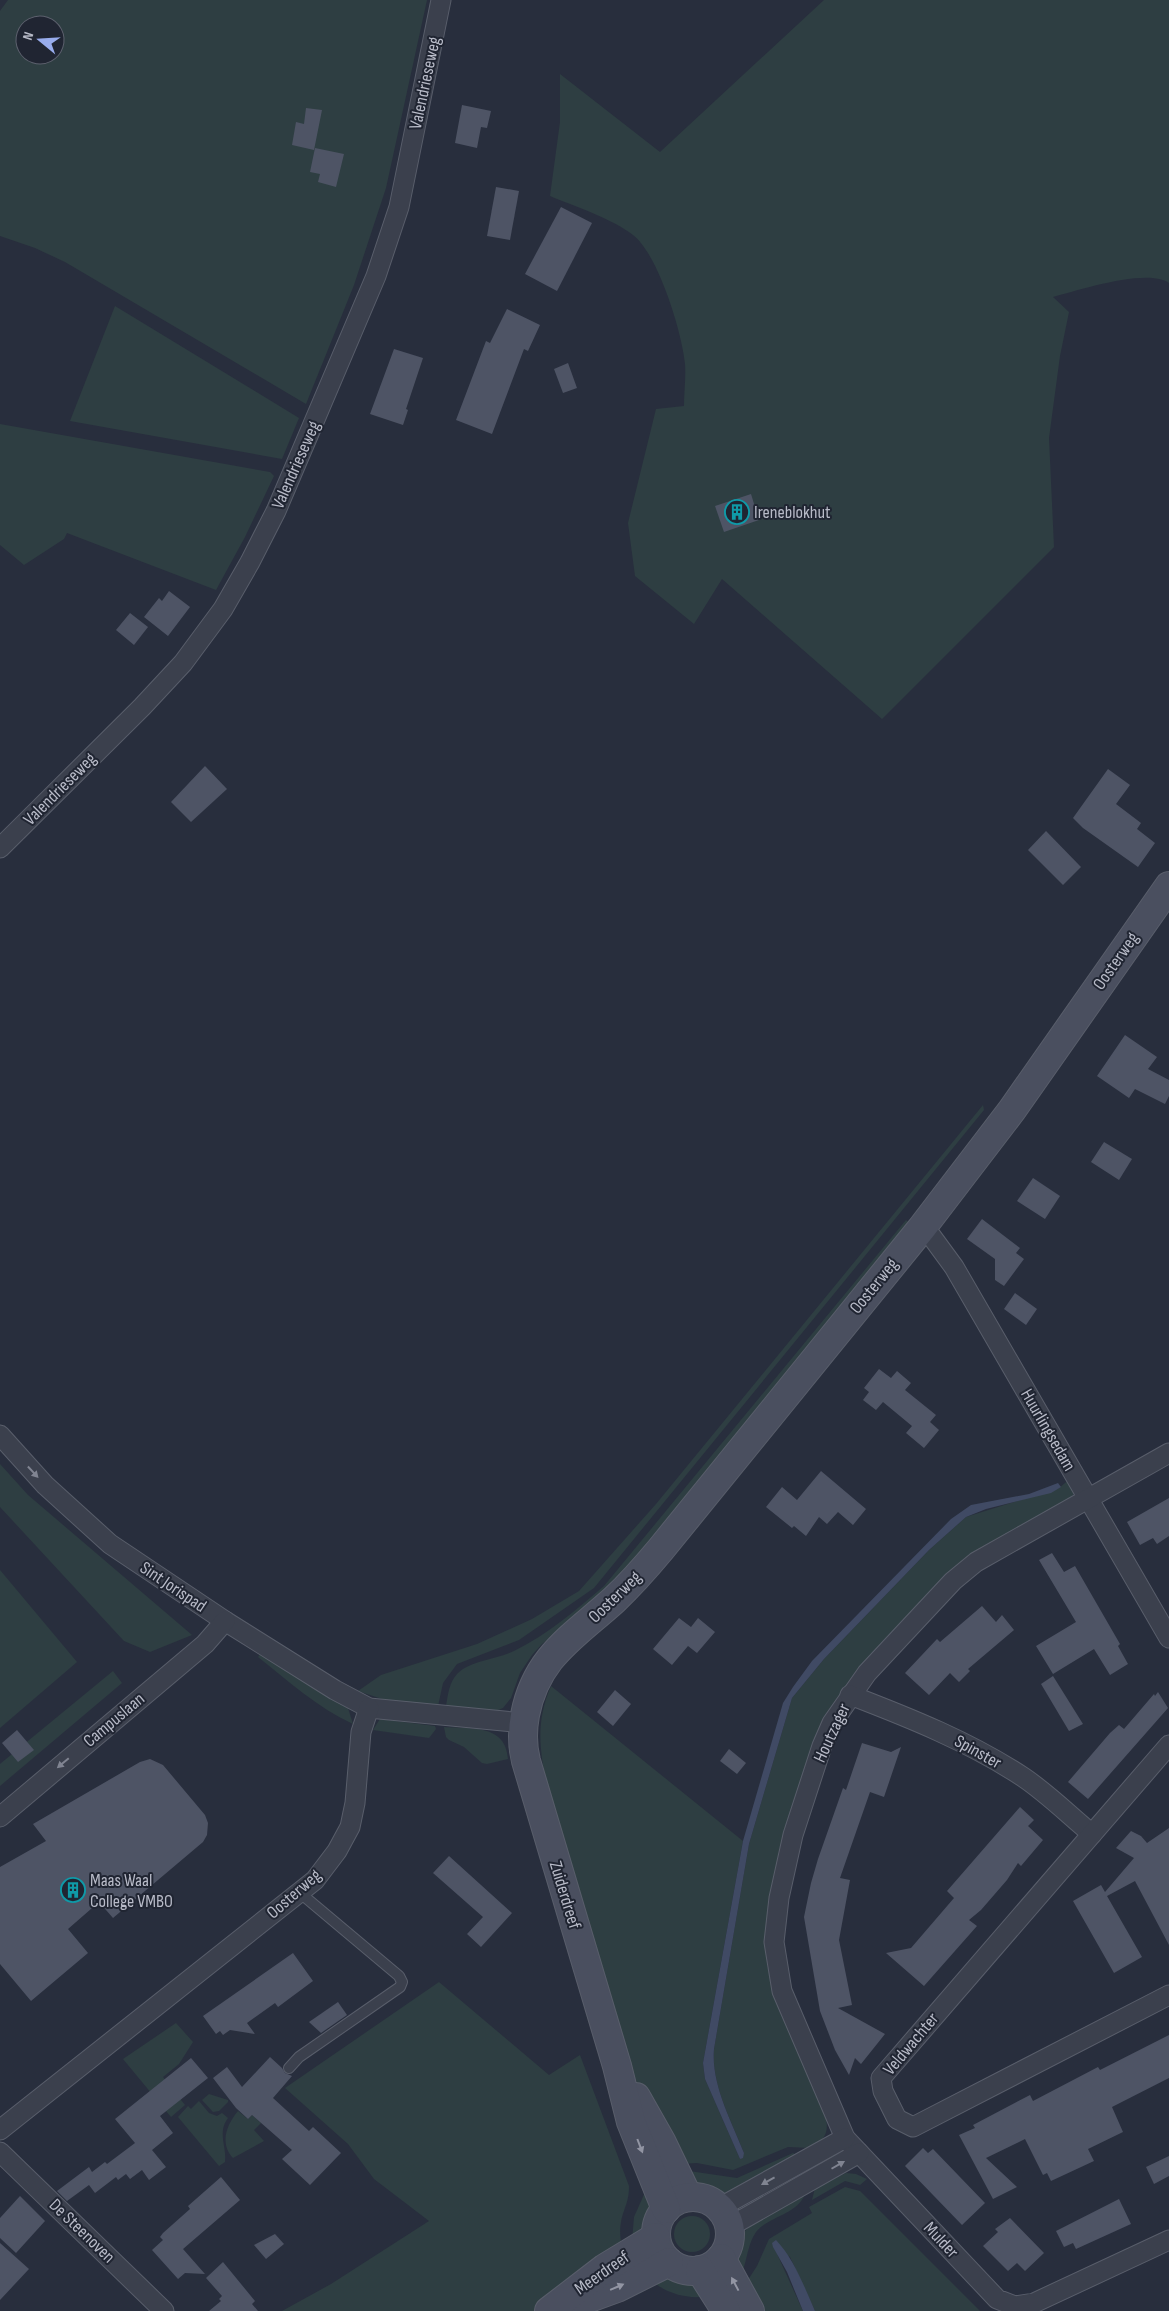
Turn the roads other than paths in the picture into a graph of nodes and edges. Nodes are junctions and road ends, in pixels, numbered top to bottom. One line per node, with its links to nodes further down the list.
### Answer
1 (442, 0): 2 (street, Valendrieseweg)
2 (0, 848)
3 (1169, 886): 4 (street, Oosterweg)
4 (921, 1229): 7 (street, Huurlingsedam); 12 (street, Oosterweg)
5 (0, 1436): 8 (street, Sint Jorispad, one-way to 8)
6 (1169, 1454): 7 (street, Houtzager)
7 (1088, 1500): 9 (street, Huurlingsedam); 10 (street, Houtzager)
8 (225, 1621): 11 (street, Sint Jorispad); 14 (street, Campuslaan, one-way to 14)
9 (1169, 1638)
10 (850, 1696): 15 (street, Spinster); 20 (street, Houtzager)
11 (369, 1708): 12 (street); 16 (street, Oosterweg)
12 (524, 1723): 23 (street, Zuiderdreef)
13 (1169, 1745): 15 (street, Veldwachter)
14 (0, 1817)
15 (1092, 1834): 17 (street, Veldwachter)
16 (299, 1892): 18 (lane); 19 (street, Oosterweg)
17 (1169, 1995)
18 (289, 2068)
19 (0, 2130)
20 (845, 2138): 22 (street, Houtzager); 24 (street, one-way to 24)
21 (0, 2152): 29 (street, De Steenoven)
22 (859, 2153): 24 (street, one-way to 22); 26 (street, Mulder)
23 (677, 2203): 24 (street); 25 (street)
24 (724, 2217): 28 (street)
25 (656, 2237): 27 (street); 30 (street, Meerdreef)
26 (1169, 2240)
27 (669, 2262): 28 (street); 31 (street, Meerdreef, one-way to 27)
28 (710, 2264): 32 (street); 33 (street, one-way to 28)
29 (164, 2311)
30 (548, 2311)
31 (555, 2311)
32 (726, 2311)
33 (750, 2311)

